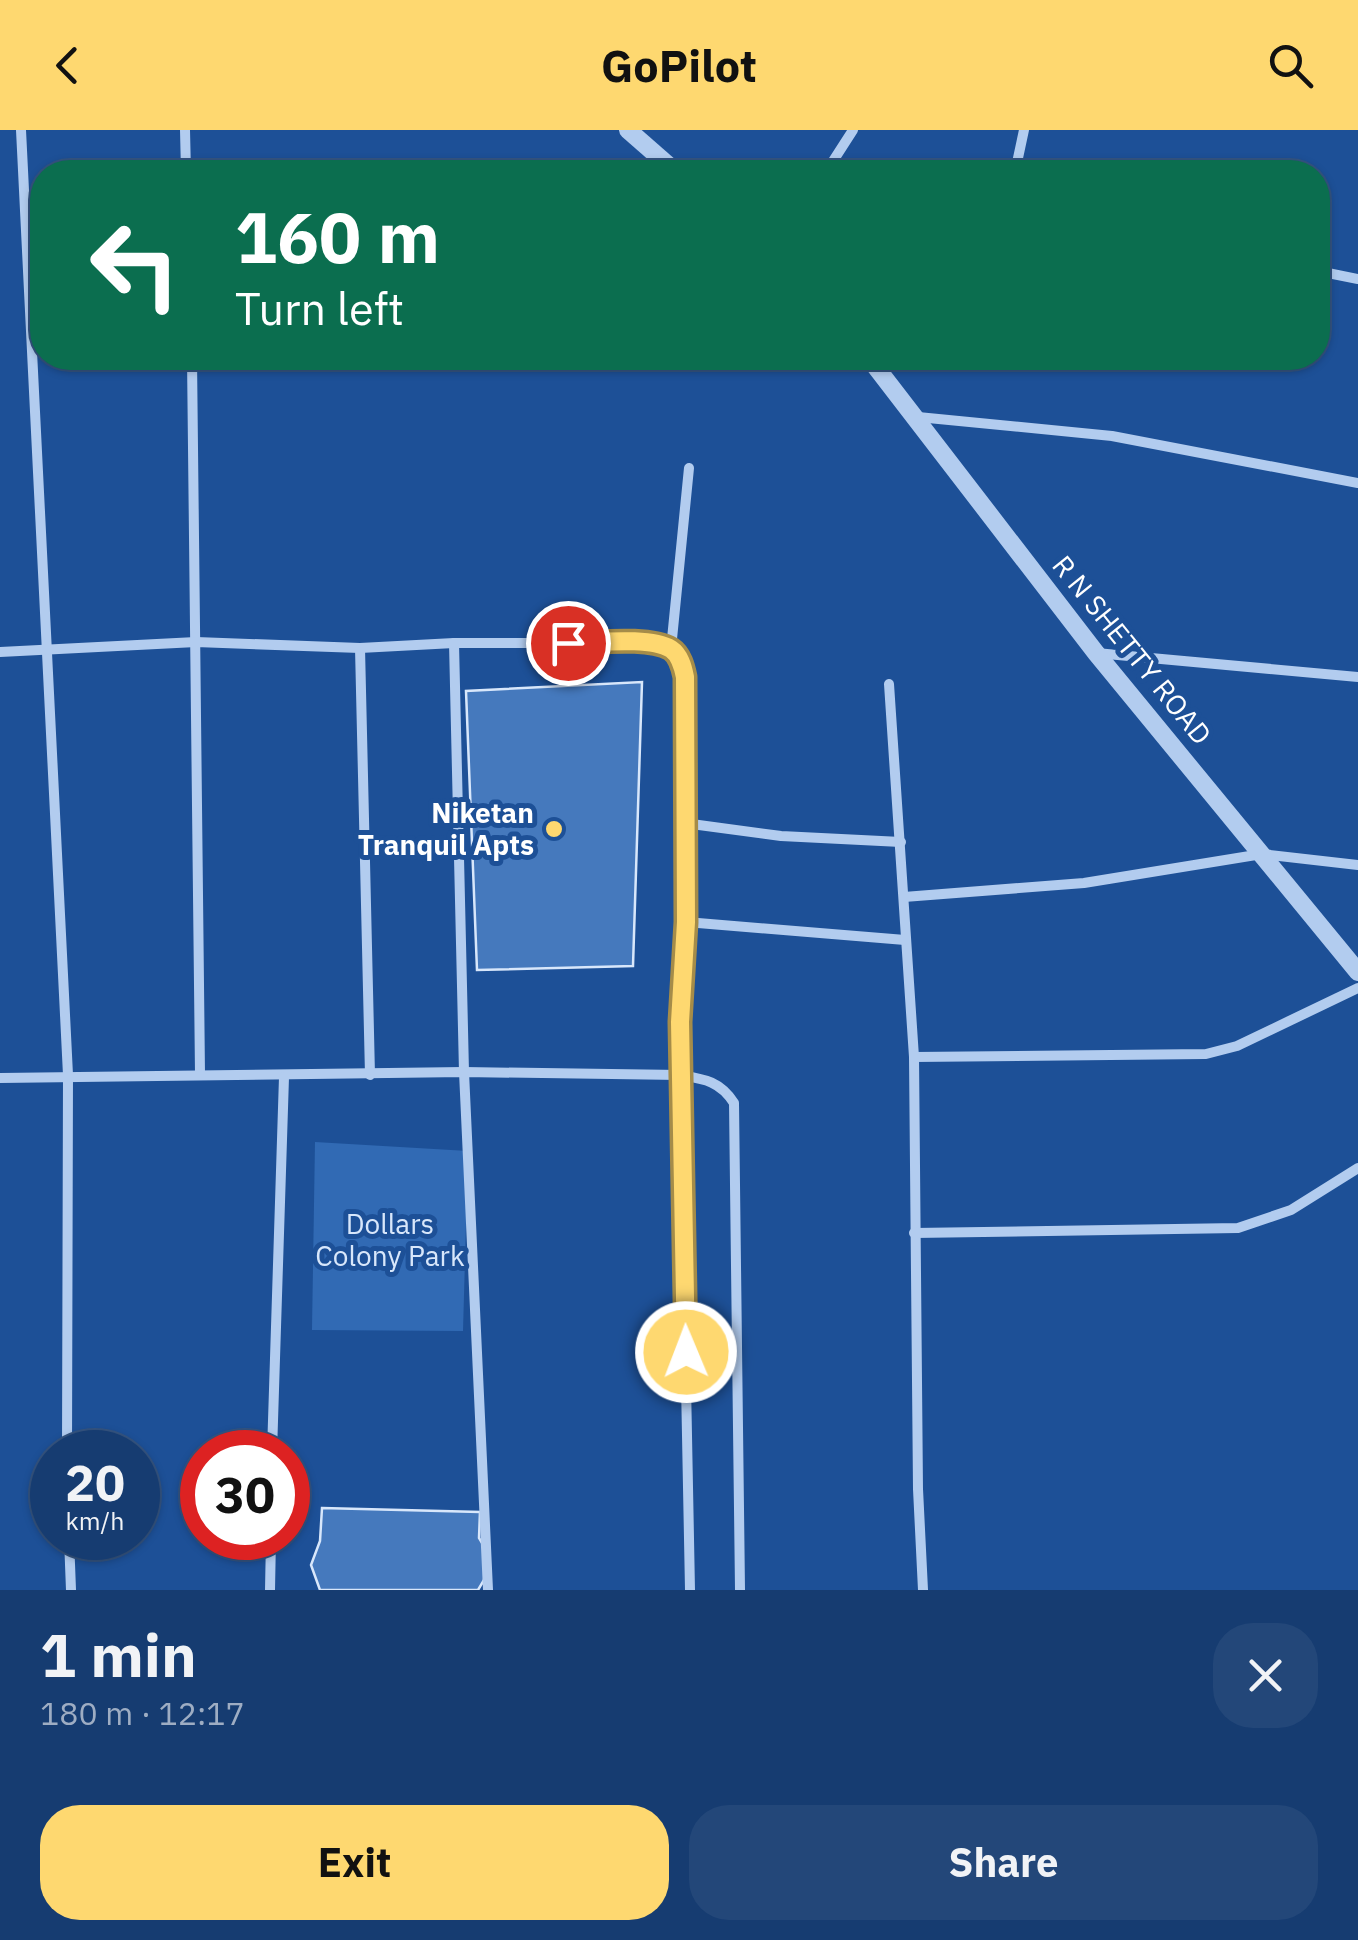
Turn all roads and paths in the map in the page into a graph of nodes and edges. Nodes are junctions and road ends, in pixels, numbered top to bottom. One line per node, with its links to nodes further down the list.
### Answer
1 (20, 130): 12 (street)
2 (186, 130): 6 (street)
3 (628, 130): 7 (street)
4 (854, 130): 8 (street)
5 (1024, 130): 9 (street)
6 (186, 160)
7 (662, 160)
8 (834, 160)
9 (1018, 160)
10 (1330, 273): 11 (street)
11 (1358, 279)
12 (30, 316)
13 (33, 370): 22 (street)
14 (192, 370): 19 (street)
15 (880, 370): 16 (street, R N SHETTY ROAD)
16 (918, 417): 18 (street); 25 (street, R N SHETTY ROAD)
17 (689, 468): 23 (street)
18 (1358, 483)
19 (196, 642): 21 (street); 22 (street); 39 (street)
20 (454, 644): 21 (street); 23 (street); 38 (street)
21 (360, 648): 41 (street)
22 (48, 650): 24 (street); 40 (street)
23 (671, 650): 28 (street)
24 (0, 652)
25 (1096, 653): 26 (street); 30 (street, R N SHETTY ROAD)
26 (1358, 677)
27 (888, 684): 29 (street)
28 (684, 823): 29 (street); 33 (street)
29 (901, 842): 32 (street)
30 (1262, 854): 31 (street); 32 (street); 35 (street, R N SHETTY ROAD)
31 (1358, 865)
32 (904, 898): 34 (street)
33 (686, 922): 34 (street); 42 (street)
34 (905, 940): 37 (street)
35 (1358, 972)
36 (1358, 988): 37 (street)
37 (914, 1057): 46 (street)
38 (464, 1072): 41 (street); 42 (street); 53 (street)
39 (200, 1074): 40 (street); 43 (street)
40 (68, 1075): 44 (street); 47 (street)
41 (370, 1075): 43 (street)
42 (680, 1076): 54 (street); 55 (street)
43 (284, 1077): 48 (street)
44 (0, 1078)
45 (1358, 1168): 46 (street)
46 (914, 1233): 56 (street)
47 (67, 1430)
48 (273, 1430)
49 (70, 1560): 51 (street)
50 (271, 1560): 52 (street)
51 (71, 1590)
52 (270, 1590)
53 (488, 1590)
54 (690, 1590)
55 (740, 1590)
56 (923, 1590)

